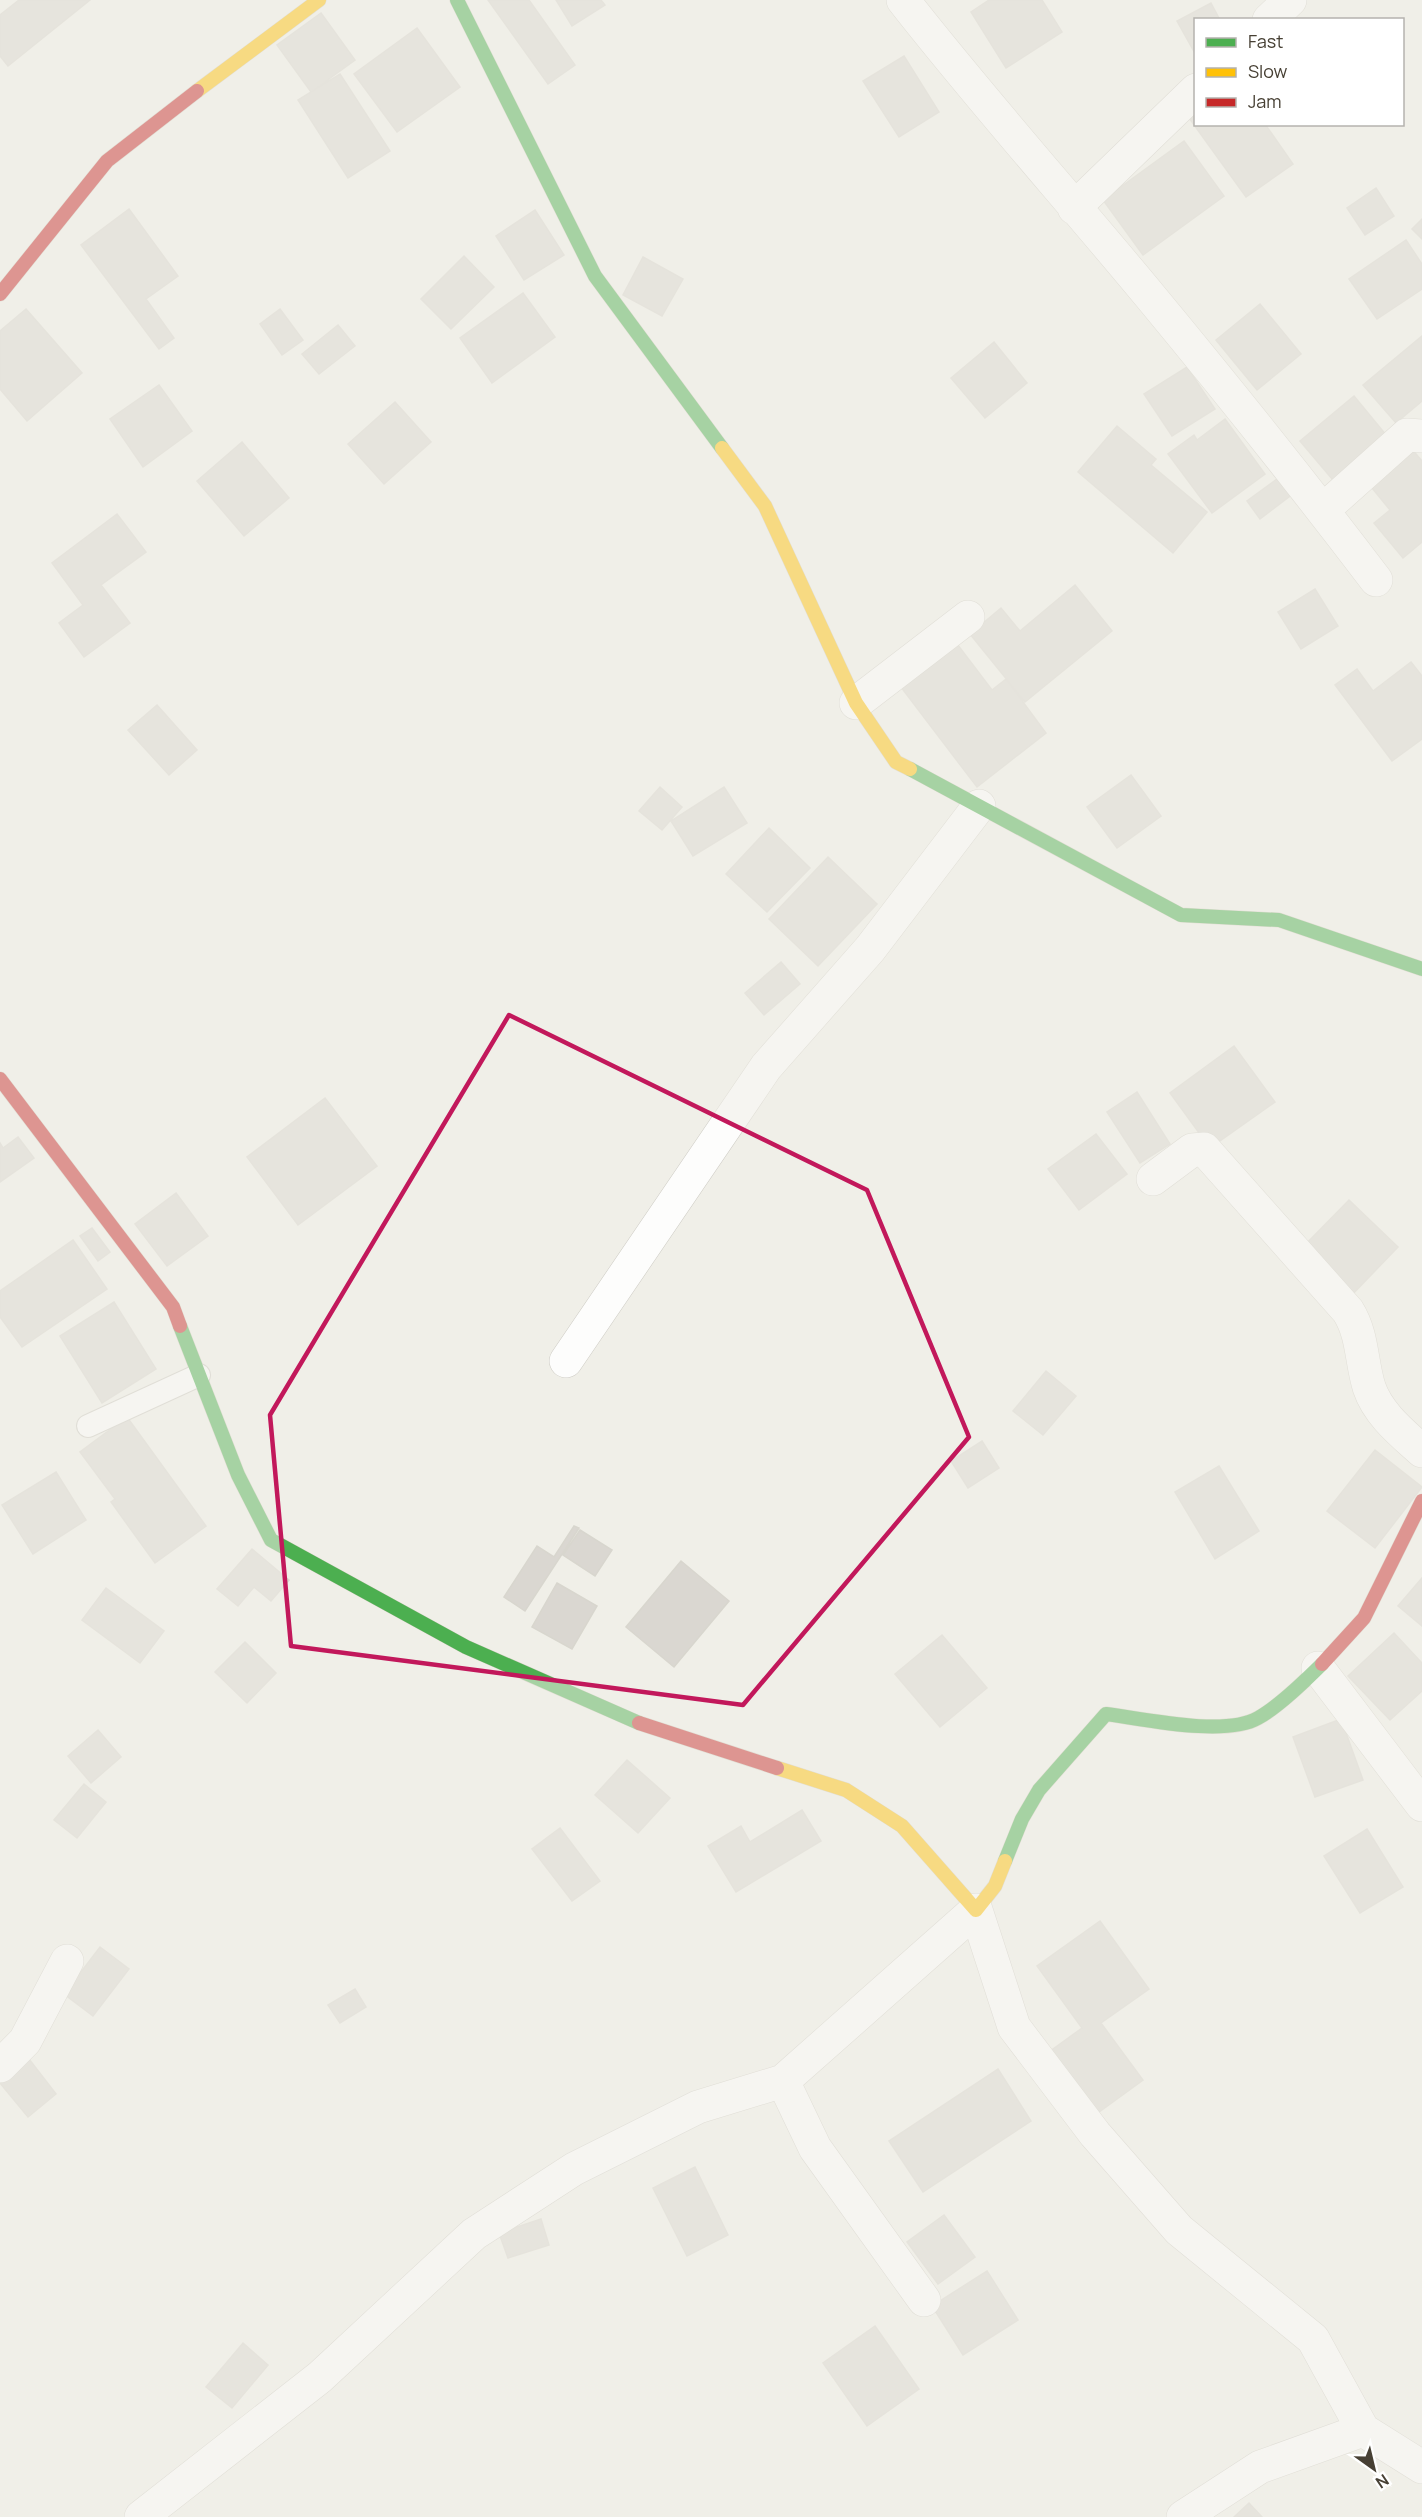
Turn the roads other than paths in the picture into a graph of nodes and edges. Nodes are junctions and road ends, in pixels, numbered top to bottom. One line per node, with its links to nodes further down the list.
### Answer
1 (458, 0): 13 (street)
2 (903, 0): 7 (street)
3 (1290, 0): 5 (street)
4 (310, 2): 8 (street)
5 (1271, 18)
6 (1194, 92): 7 (street)
7 (1074, 207): 10 (street)
8 (0, 294)
9 (1422, 436): 10 (street)
10 (1323, 510): 11 (street)
11 (1376, 580)
12 (968, 617): 13 (street)
13 (856, 703): 14 (street)
14 (979, 806): 15 (street); 18 (street)
15 (1422, 969)
16 (0, 1078): 19 (street)
17 (1153, 1179): 21 (street)
18 (566, 1360)
19 (199, 1375): 20 (lane); 25 (street)
20 (87, 1426)
21 (1422, 1451)
22 (1422, 1501): 23 (street)
23 (1318, 1668): 24 (street); 25 (street)
24 (1422, 1805)
25 (976, 1910): 28 (street); 30 (street)
26 (67, 1960): 27 (street)
27 (0, 2066)
28 (783, 2081): 29 (street); 32 (street)
29 (924, 2300)
30 (1363, 2430): 31 (street); 33 (street)
31 (1422, 2467)
32 (141, 2517)
33 (1183, 2517)

